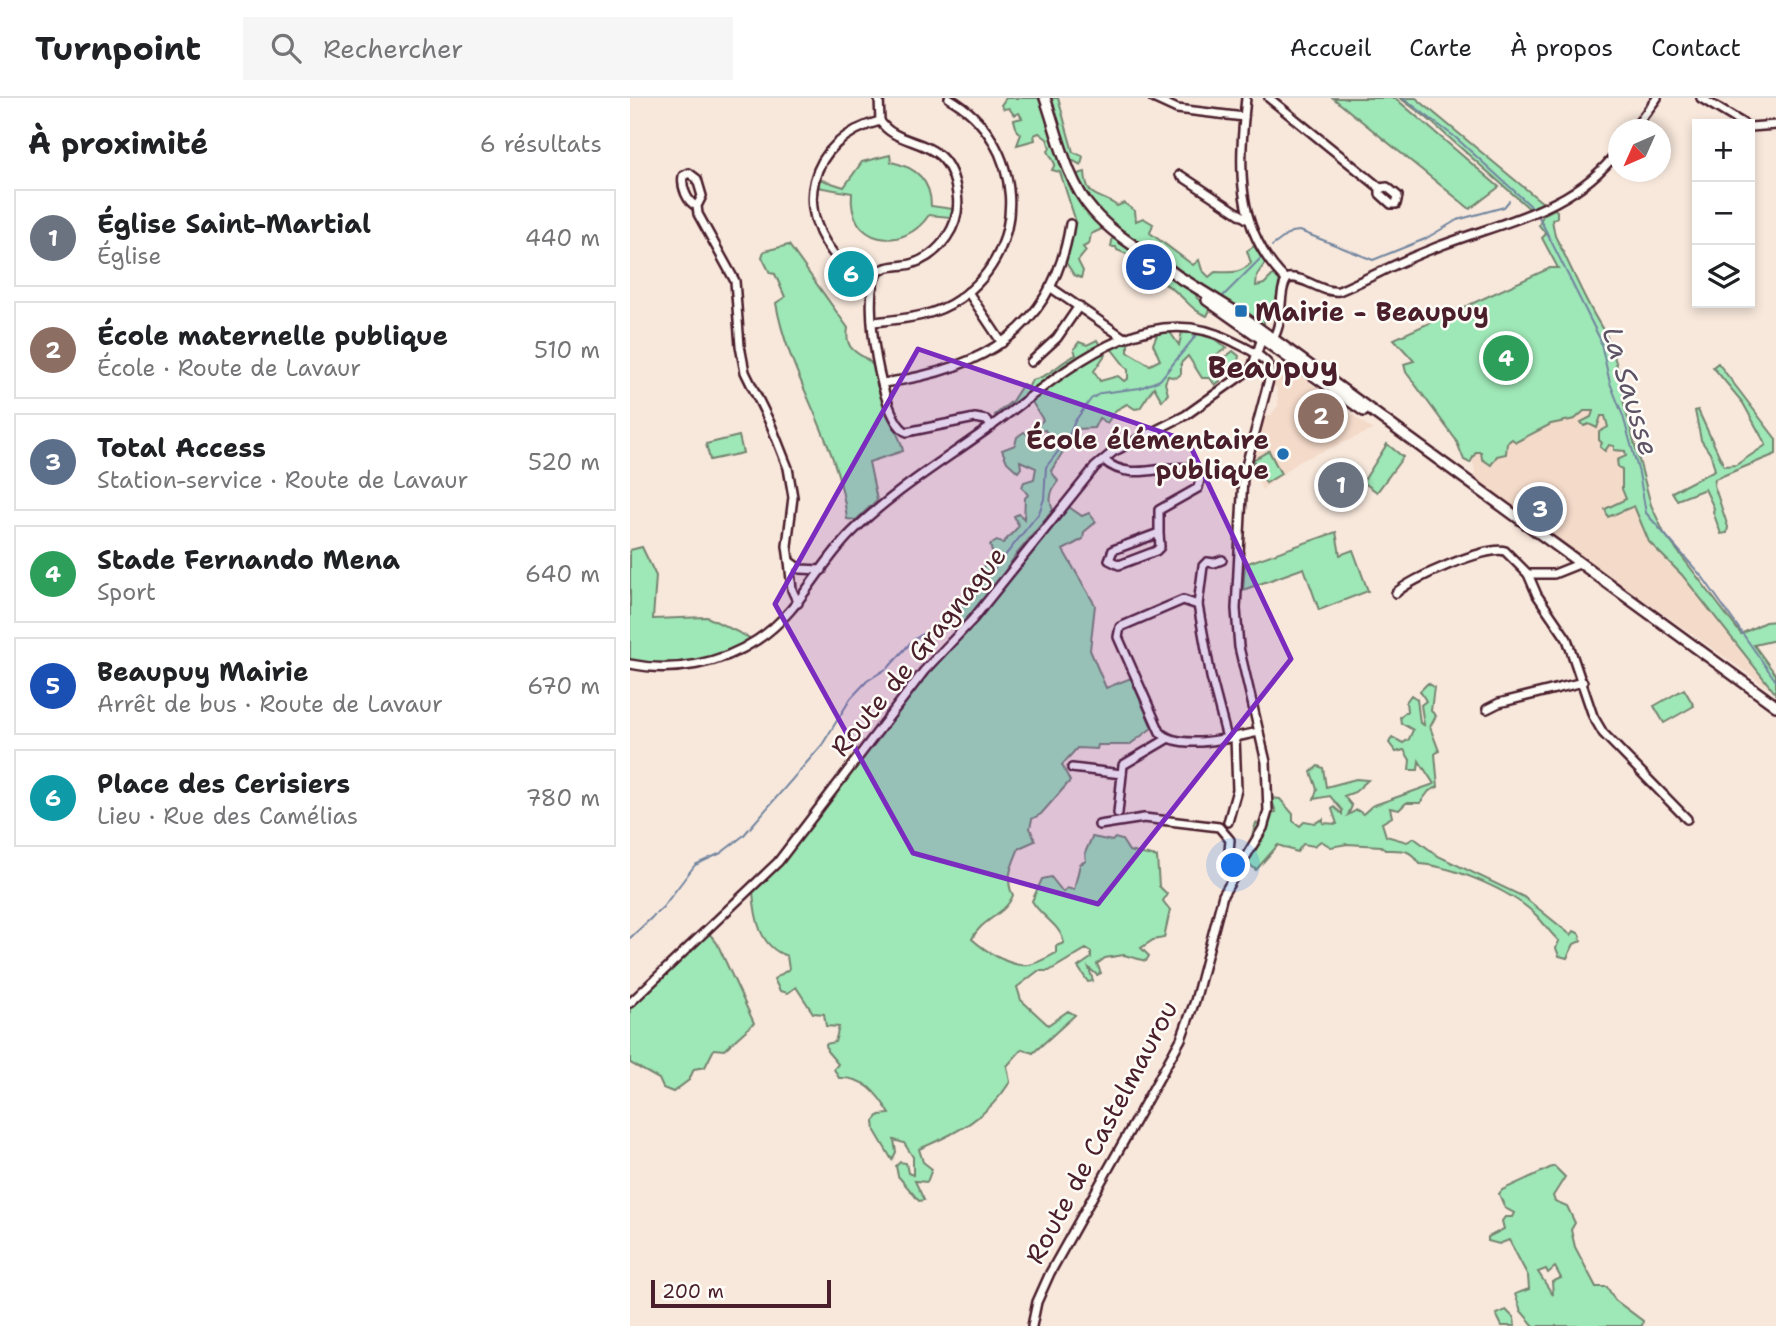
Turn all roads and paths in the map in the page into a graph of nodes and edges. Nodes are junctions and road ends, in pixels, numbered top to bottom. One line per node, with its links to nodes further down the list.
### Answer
1 (879, 98): 12 (street)
2 (949, 98): 26 (street)
3 (1045, 98): 30 (main road)
4 (1153, 98): 9 (street)
5 (1246, 98): 9 (street)
6 (1269, 98): 17 (street)
7 (1657, 98): 10 (street)
8 (1701, 98): 11 (street)
9 (1244, 117): 19 (street)
10 (1641, 119)
11 (1736, 119)
12 (880, 121): 21 (street); 22 (street)
13 (1776, 125): 14 (street)
14 (1755, 127)
15 (1608, 162): 23 (street)
16 (1180, 175): 19 (street)
17 (1380, 188)
18 (697, 206): 39 (street)
19 (1247, 219): 23 (street)
20 (1070, 224): 25 (street)
21 (842, 264): 22 (street); 24 (street)
22 (875, 277): 24 (street)
23 (1289, 278): 30 (street, Route de Gragnague)
24 (873, 287): 28 (street)
25 (1050, 287): 27 (street); 31 (street)
26 (968, 292): 28 (street); 31 (street)
27 (1079, 306): 29 (street); 33 (street)
28 (873, 322): 34 (street)
29 (1124, 338): 32 (street); 35 (street)
30 (1267, 340): 32 (street, Route de Gragnague); 40 (main road)
31 (1002, 343): 34 (street)
32 (1258, 354): 36 (street, Route de Gragnague); 50 (street, Route de Castelmaurou)
33 (1031, 362)
34 (883, 383): 35 (street)
35 (992, 426): 41 (street)
36 (1104, 460): 37 (street); 60 (street, Route de Gragnague)
37 (1159, 533): 37 (street)
38 (1222, 560): 45 (street)
39 (789, 561): 41 (street); 44 (street)
40 (1579, 564): 42 (street); 48 (main road)
41 (822, 570): 44 (street)
42 (1528, 574): 43 (street); 47 (street)
43 (1396, 593)
44 (798, 603): 46 (street)
45 (1198, 605): 51 (street); 52 (street)
46 (630, 664)
47 (1583, 682): 49 (street); 56 (street)
48 (1776, 706)
49 (1488, 709)
50 (1259, 732): 51 (street); 59 (street, Route de Castelmaurou)
51 (1231, 737): 52 (street); 57 (street)
52 (1167, 739): 54 (street)
53 (1072, 768): 54 (street)
54 (1122, 774): 55 (street)
55 (1118, 813)
56 (1687, 819)
57 (1228, 822)
58 (1099, 825): 59 (street)
59 (1234, 874): 61 (street, Route de Castelmaurou)
60 (630, 1003)
61 (1032, 1326)

